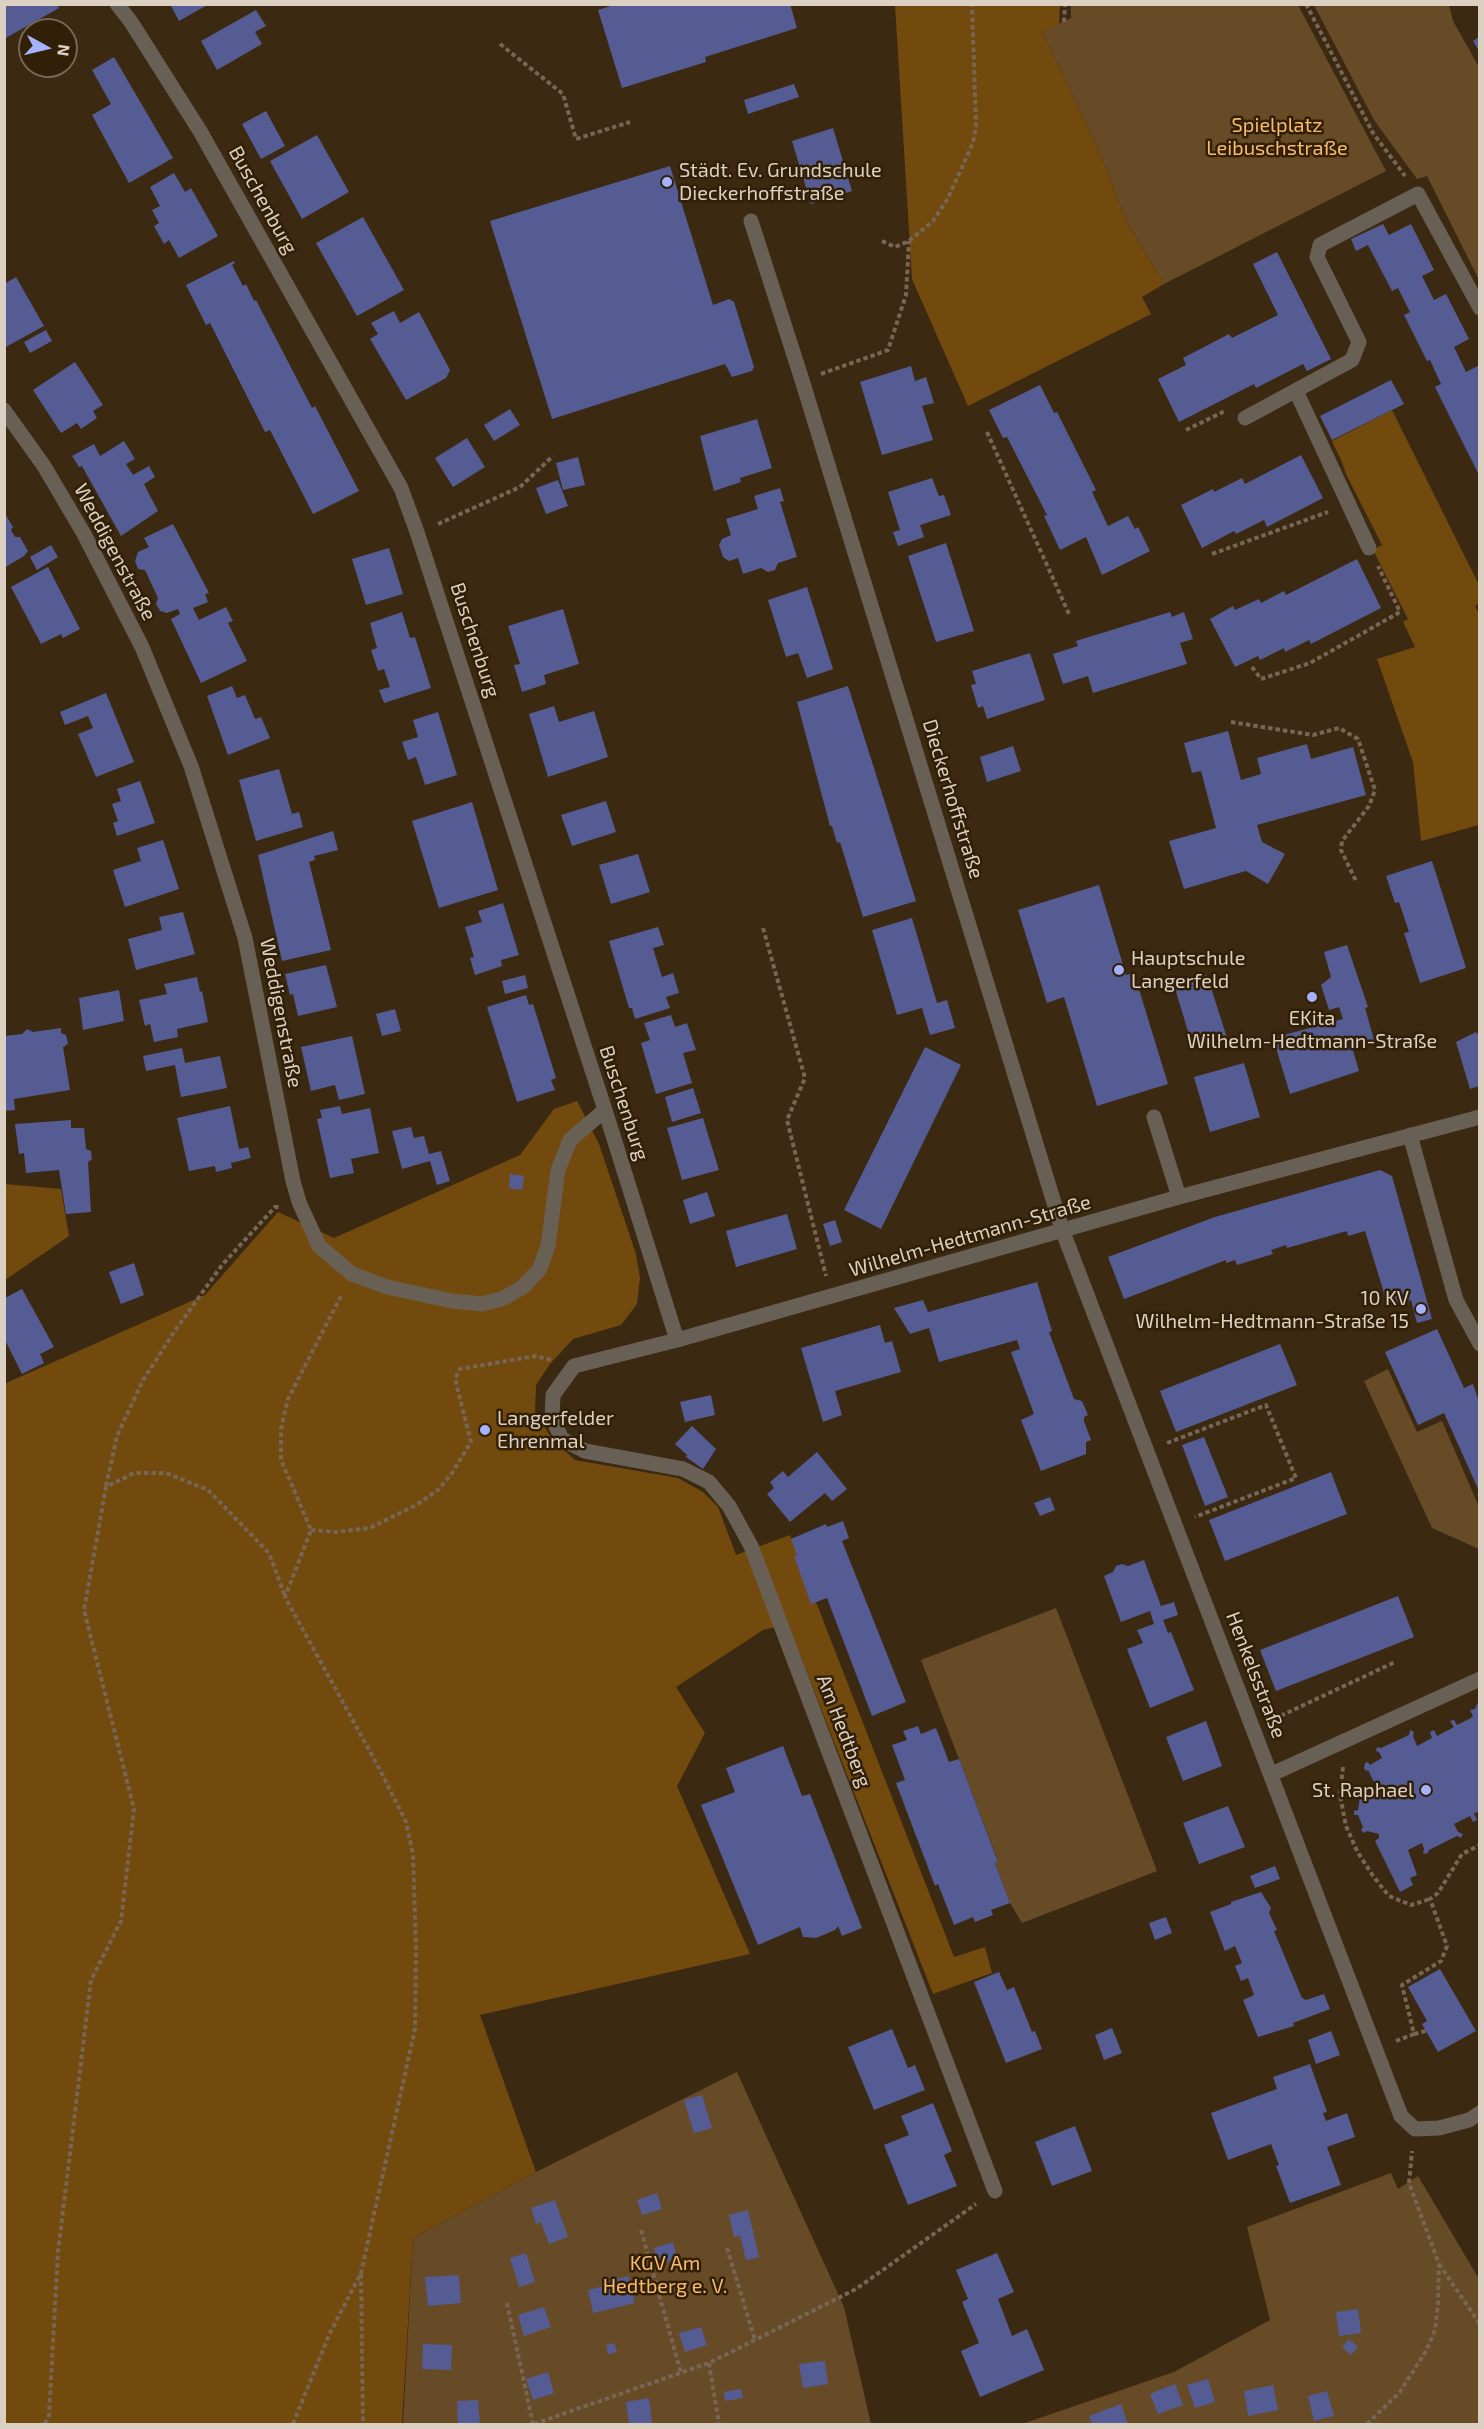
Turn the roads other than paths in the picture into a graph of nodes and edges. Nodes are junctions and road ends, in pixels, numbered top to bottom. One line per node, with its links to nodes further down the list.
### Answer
1 (117, 4): 8 (street, Buschenburg)
2 (751, 221): 13 (street, Dieckerhoffstraße)
3 (1479, 308): 4 (street)
4 (1296, 391): 6 (street); 7 (street)
5 (4, 410): 8 (street, Weddigenstraße)
6 (1245, 418)
7 (1369, 548)
8 (605, 1110): 14 (street, Buschenburg)
9 (1154, 1117): 12 (street)
10 (1479, 1117): 11 (street, Wilhelm-Hedtmann-Straße)
11 (1410, 1135): 12 (street, Wilhelm-Hedtmann-Straße); 15 (street)
12 (1179, 1197): 13 (street, Wilhelm-Hedtmann-Straße)
13 (1063, 1232): 14 (street, Wilhelm-Hedtmann-Straße); 18 (street, Henkelsstraße)
14 (677, 1340): 16 (street, Wilhelm-Hedtmann-Straße)
15 (1479, 1344)
16 (553, 1395): 20 (street, Am Hedtberg)
17 (1479, 1679): 18 (street)
18 (1272, 1774): 19 (street, Henkelsstraße)
19 (1479, 2113)
20 (995, 2191)

